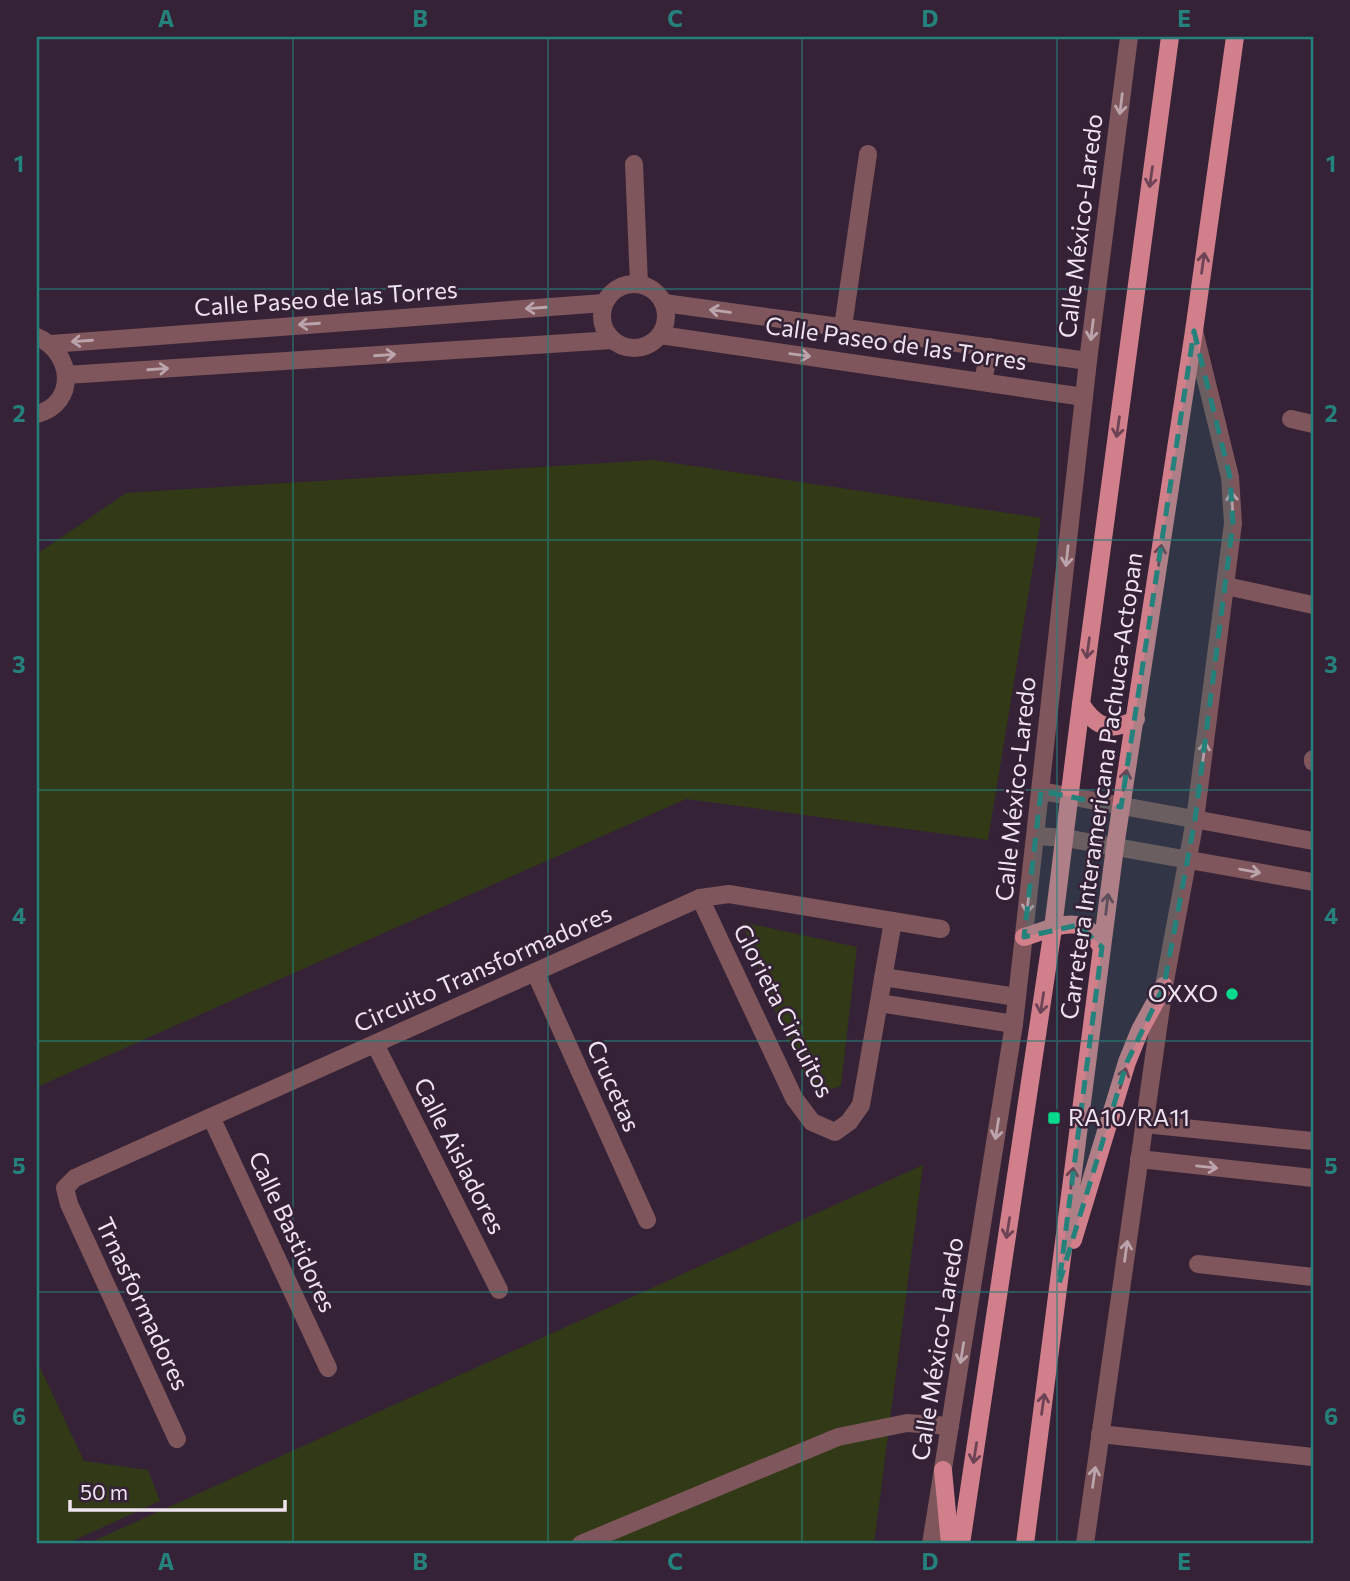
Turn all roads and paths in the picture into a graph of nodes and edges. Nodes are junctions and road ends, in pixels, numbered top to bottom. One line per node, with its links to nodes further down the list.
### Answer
1 (1129, 37): 15 (street, Calle México-Laredo, one-way to 15)
2 (1170, 37): 24 (main road, Carretera Interamericana Pachuca-Actopan, one-way to 24)
3 (1235, 37): 10 (main road, Carretera Interamericana Pachuca-Actopan, one-way to 3)
4 (868, 155): 9 (street)
5 (634, 164): 6 (street)
6 (639, 284): 7 (street); 8 (street)
7 (604, 303): 12 (street, Calle Paseo de las Torres, one-way to 12); 13 (street)
8 (664, 303): 9 (street, Calle Paseo de las Torres, one-way to 8); 11 (street)
9 (843, 327): 14 (street, Calle Paseo de las Torres)
10 (1194, 331): 22 (street, one-way to 10); 25 (main road, Carretera Interamericana Pachuca-Actopan, one-way to 10)
11 (660, 335): 13 (street); 17 (street, Calle Paseo de las Torres, one-way to 17)
12 (44, 340): 16 (street)
13 (613, 340): 16 (street, one-way to 13)
14 (990, 347): 15 (street, Calle Paseo de las Torres); 17 (street)
15 (1088, 361): 18 (street, Calle México-Laredo)
16 (66, 375): 19 (street)
17 (983, 381): 18 (street, Calle Paseo de las Torres)
18 (1084, 397): 26 (street, Calle México-Laredo, one-way to 26)
19 (37, 414)
20 (1291, 419): 21 (street)
21 (1313, 424)
22 (1226, 586): 23 (street); 29 (street, one-way to 22)
23 (1313, 605)
24 (1080, 704): 25 (main road); 27 (main road, Carretera Interamericana Pachuca-Actopan)
25 (1136, 719): 28 (main road, Carretera Interamericana Pachuca-Actopan, one-way to 25)
26 (1041, 791): 27 (street); 30 (street, Calle México-Laredo)
27 (1071, 797): 28 (street); 31 (main road, Carretera Interamericana Pachuca-Actopan)
28 (1121, 807): 29 (street); 33 (main road, Carretera Interamericana Pachuca-Actopan)
29 (1195, 820): 32 (street); 34 (street)
30 (1036, 835): 31 (street); 40 (street, Calle México-Laredo, one-way to 40)
31 (1065, 838): 33 (street); 38 (main road, Carretera Interamericana Pachuca-Actopan)
32 (1313, 841)
33 (1115, 847): 34 (street); 41 (main road, Carretera Interamericana Pachuca-Actopan, one-way to 33)
34 (1187, 860): 35 (street, one-way to 35); 44 (street)
35 (1313, 882)
36 (700, 898): 37 (street, Circuito Transformadores); 42 (street, Circuito Transformadores); 46 (street, Glorieta Circuitos)
37 (893, 921): 39 (street, Circuito Transformadores); 43 (street)
38 (1053, 928): 40 (main road); 41 (main road); 69 (main road, Carretera Interamericana Pachuca-Actopan, one-way to 69)
39 (941, 929)
40 (1024, 937): 45 (street, Calle México-Laredo)
41 (1102, 947): 58 (main road, Carretera Interamericana Pachuca-Actopan, one-way to 41)
42 (535, 972): 48 (street, Circuito Transformadores); 55 (street, Crucetas)
43 (883, 977): 45 (street); 46 (street)
44 (1164, 986): 50 (street); 58 (main road, one-way to 44)
45 (1017, 997): 47 (street, Calle México-Laredo)
46 (880, 1003): 47 (street)
47 (1014, 1024): 61 (street, Calle México-Laredo, one-way to 61)
48 (375, 1044): 49 (street, Circuito Transformadores); 59 (street, Calle Aisladores)
49 (211, 1117): 54 (street, Circuito Transformadores); 60 (street, Calle Bastidores)
50 (1144, 1124): 51 (street); 52 (street)
51 (1313, 1141)
52 (1139, 1159): 53 (street, one-way to 53); 62 (street, one-way to 52)
53 (1313, 1178)
54 (65, 1188): 63 (street, Trnasformadores)
55 (647, 1220)
56 (1198, 1264): 57 (street)
57 (1313, 1277)
58 (1059, 1284): 70 (main road, Carretera Interamericana Pachuca-Actopan, one-way to 58)
59 (499, 1290)
60 (328, 1368)
61 (950, 1426): 65 (street, Calle México-Laredo); 66 (street)
62 (1100, 1434): 64 (street); 71 (street, one-way to 62)
63 (177, 1439)
64 (1313, 1457)
65 (943, 1470): 67 (street, Calle México-Laredo); 68 (main road)
66 (581, 1544)
67 (931, 1544)
68 (950, 1544)
69 (961, 1544)
70 (1025, 1544)
71 (1085, 1544)

